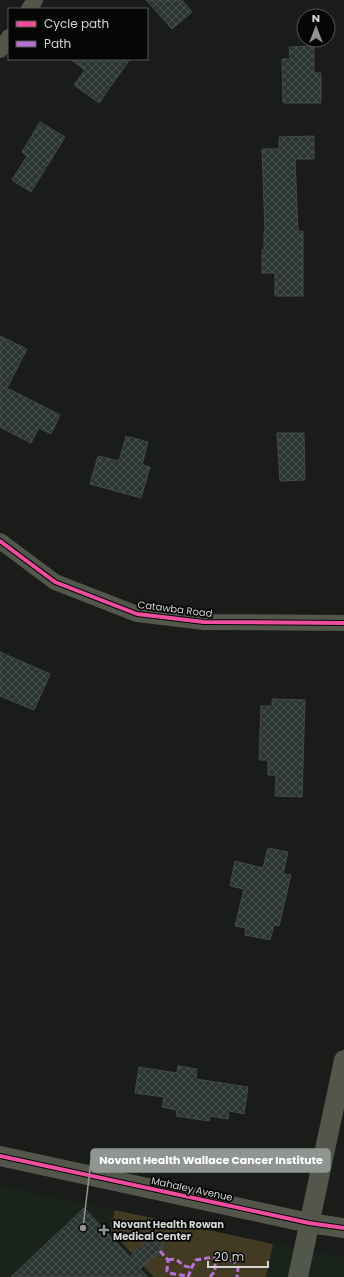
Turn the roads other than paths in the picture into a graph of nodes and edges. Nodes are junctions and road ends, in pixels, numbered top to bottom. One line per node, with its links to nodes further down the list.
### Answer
1 (8, 38): 2 (street)
2 (0, 50)
3 (0, 541): 4 (street, Catawba Road)
4 (344, 623)
5 (344, 1060): 7 (street)
6 (0, 1156): 7 (street, Mahaley Avenue)
7 (309, 1223): 8 (street, Mahaley Avenue); 9 (street)
8 (344, 1228)
9 (298, 1277)

